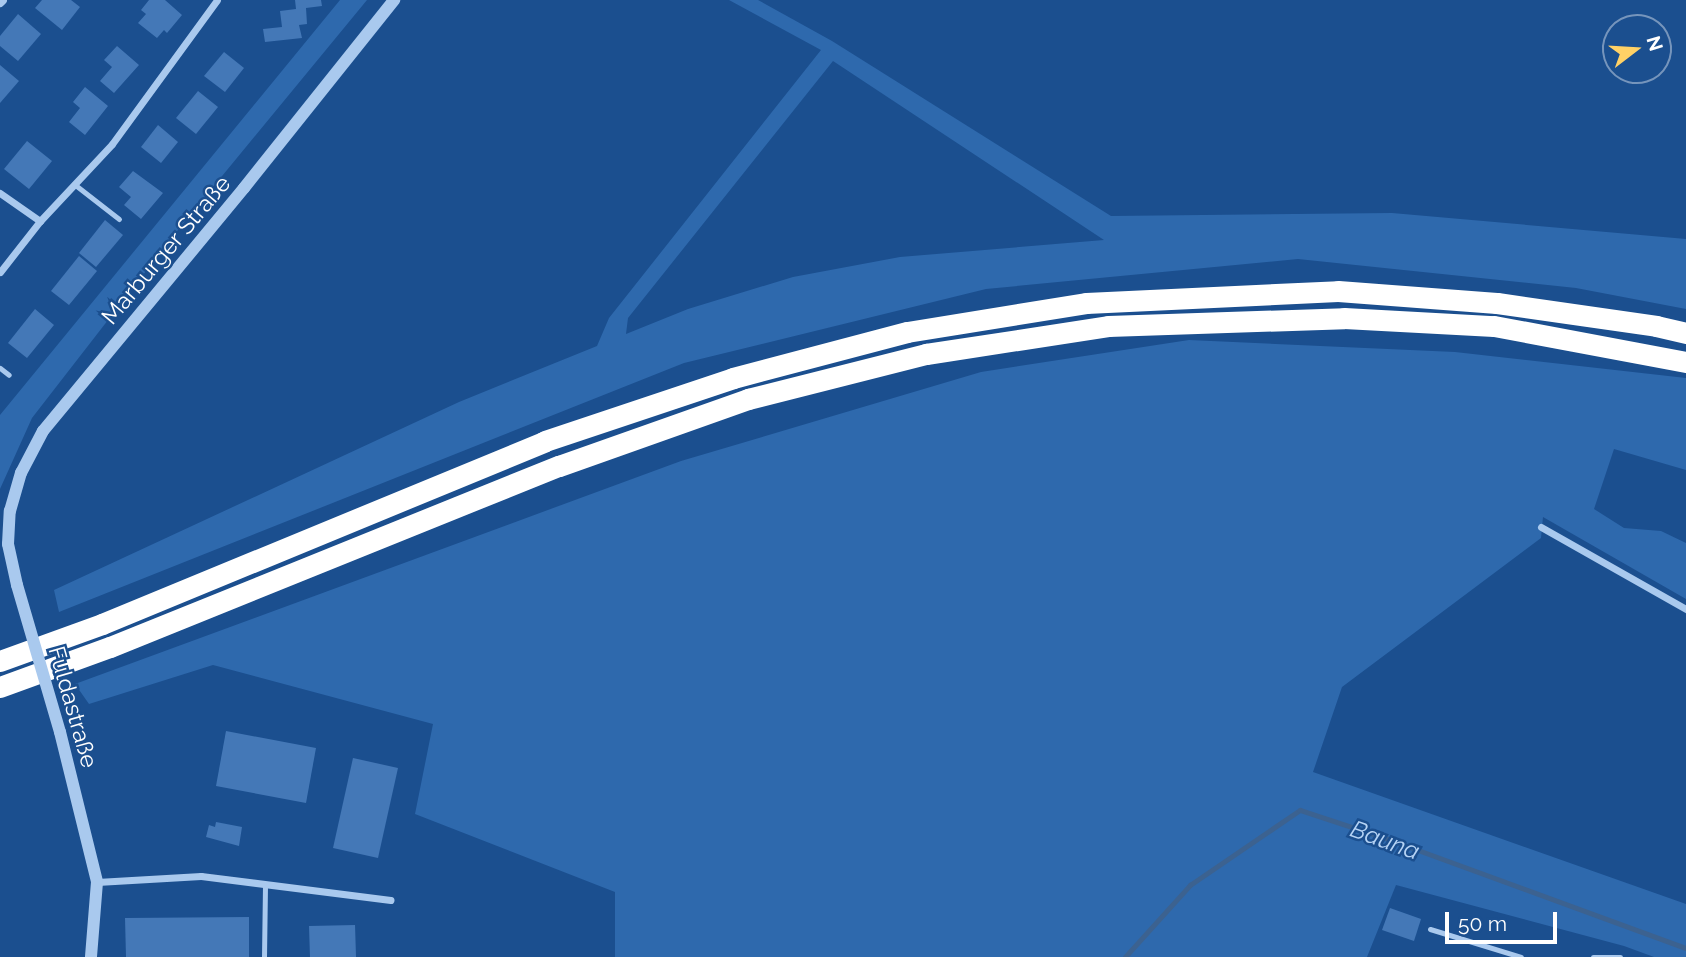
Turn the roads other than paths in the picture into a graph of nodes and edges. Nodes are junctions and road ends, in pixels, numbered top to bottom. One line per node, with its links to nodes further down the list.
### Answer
1 (216, 0): 3 (street)
2 (394, 0): 13 (street, Marburger Straße)
3 (75, 184): 5 (lane); 6 (street)
4 (0, 193): 6 (street)
5 (118, 219)
6 (40, 221): 7 (street)
7 (0, 272)
8 (1686, 333): 15 (highway)
9 (1686, 362): 16 (highway)
10 (0, 368): 11 (lane)
11 (9, 375)
12 (1541, 527): 14 (street)
13 (4, 545): 17 (street, Fuldastraße, bridge)
14 (1686, 610)
15 (0, 661)
16 (0, 687)
17 (97, 882): 18 (street); 22 (street, Fuldastraße)
18 (265, 884): 19 (street); 23 (lane)
19 (390, 900)
20 (1430, 929): 21 (lane)
21 (1508, 953): 24 (lane); 25 (lane)
22 (91, 957)
23 (264, 957)
24 (1496, 957)
25 (1521, 957)
26 (1594, 957): 27 (lane)
27 (1620, 957)

